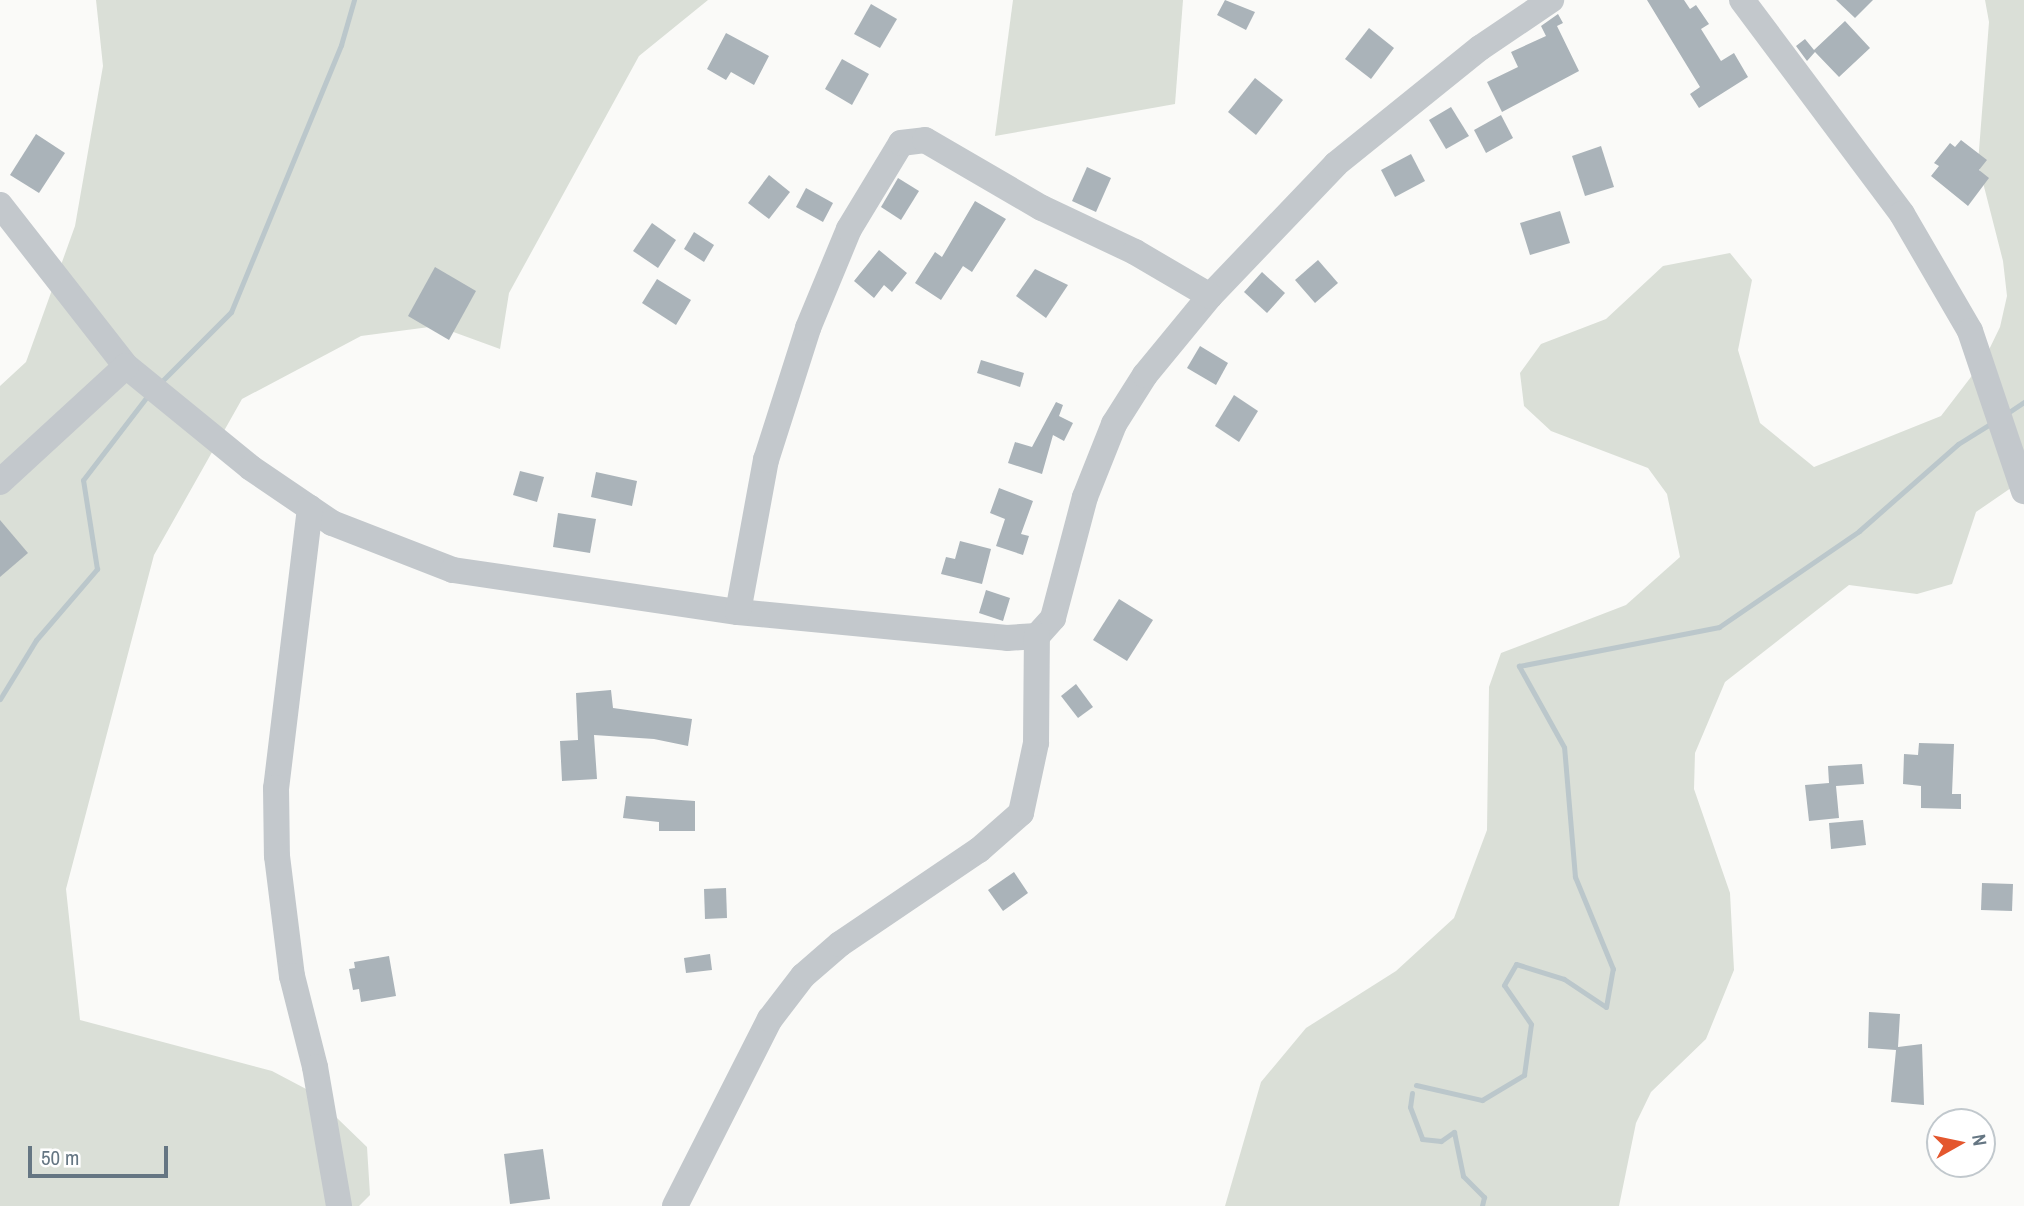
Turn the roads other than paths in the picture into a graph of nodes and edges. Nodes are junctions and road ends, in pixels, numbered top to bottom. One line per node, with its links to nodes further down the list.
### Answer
1 (1551, 0): 4 (street)
2 (1742, 0): 7 (street)
3 (0, 205): 5 (street)
4 (1210, 296): 9 (street); 10 (street)
5 (126, 366): 6 (street); 8 (street)
6 (0, 482)
7 (2024, 491)
8 (310, 508): 9 (street); 11 (street)
9 (738, 612): 10 (street)
10 (1037, 636): 12 (street)
11 (340, 1206)
12 (675, 1206)

